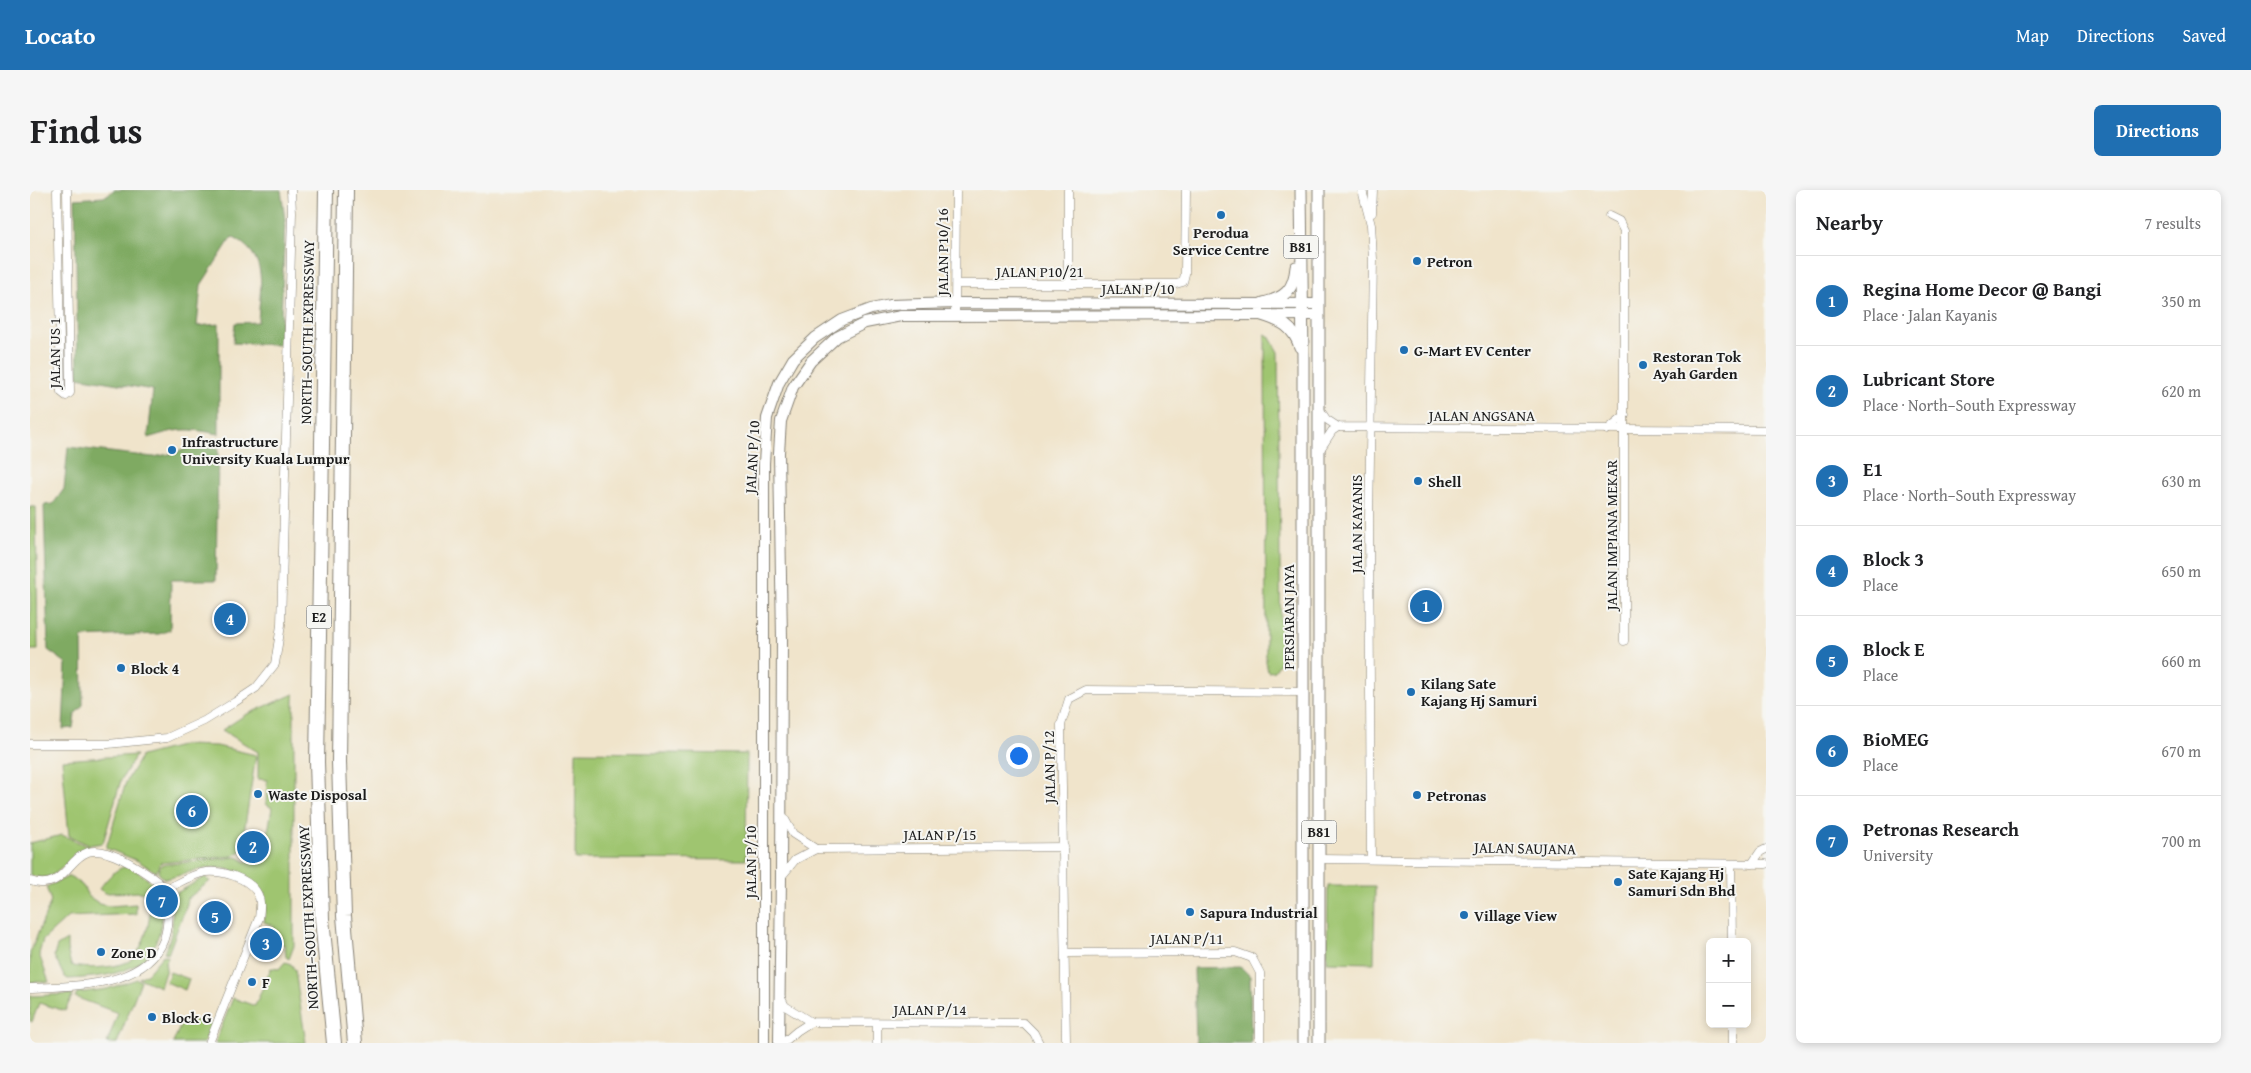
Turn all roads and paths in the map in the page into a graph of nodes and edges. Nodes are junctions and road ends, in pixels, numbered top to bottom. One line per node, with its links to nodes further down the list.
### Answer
1 (57, 190): 2 (street, JALAN US 1)
2 (67, 190)
3 (290, 190): 35 (street)
4 (326, 190): 56 (highway, NORTH–SOUTH EXPRESSWAY / E2)
5 (346, 190): 57 (highway, E2)
6 (956, 190): 15 (street, JALAN P10/16)
7 (1068, 190): 16 (street)
8 (1186, 190): 16 (street, JALAN P10/21)
9 (1318, 190): 20 (main road, PERSIARAN JAYA / B81)
10 (1362, 190): 14 (street, JALAN KAYANIS)
11 (1373, 190): 14 (street)
12 (1301, 192): 18 (main road); 19 (main road, PERSIARAN JAYA / B81)
13 (1609, 216): 24 (street)
14 (1371, 225): 26 (street, JALAN KAYANIS)
15 (956, 284): 16 (street, JALAN P10/21); 17 (street, JALAN P10/16)
16 (1068, 285)
17 (955, 303): 18 (street, JALAN P/10); 21 (street, JALAN P10/16); 58 (street, JALAN P/10)
18 (1262, 309): 19 (street, JALAN P/10); 21 (street, JALAN P/10); 22 (main road)
19 (1302, 310): 20 (street, JALAN P/10); 22 (main road, PERSIARAN JAYA / B81)
20 (1318, 310): 23 (main road, PERSIARAN JAYA / B81)
21 (955, 315): 36 (street, JALAN P/10)
22 (1303, 358): 34 (main road, PERSIARAN JAYA / B81)
23 (1318, 406): 25 (street); 32 (main road, PERSIARAN JAYA / B81)
24 (1625, 415): 27 (street); 28 (street); 29 (street)
25 (1338, 427): 26 (street, JALAN ANGSANA); 32 (street)
26 (1370, 427): 27 (street, JALAN ANGSANA); 41 (street, JALAN KAYANIS)
27 (1607, 430): 28 (street, JALAN ANGSANA); 31 (street)
28 (1625, 430): 29 (street, JALAN ANGSANA); 31 (street, JALAN IMPIANA MEKAR)
29 (1642, 430): 30 (street, JALAN ANGSANA); 31 (street)
30 (1766, 430)
31 (1625, 443): 33 (street, JALAN IMPIANA MEKAR)
32 (1319, 451): 40 (main road, PERSIARAN JAYA / B81)
33 (1624, 641)
34 (1304, 692): 37 (street, JALAN P/12); 65 (main road, PERSIARAN JAYA / B81)
35 (30, 744)
36 (781, 812): 38 (street); 45 (street, JALAN P/10)
37 (1064, 847): 38 (street, JALAN P/15); 49 (street, JALAN P/12)
38 (816, 849): 45 (street, JALAN P/15)
39 (1766, 849): 43 (street)
40 (1319, 859): 41 (street, JALAN SAUJANA); 66 (main road, PERSIARAN JAYA / B81)
41 (1371, 860): 42 (street, JALAN SAUJANA)
42 (1731, 864): 43 (street, JALAN SAUJANA); 48 (street)
43 (1752, 864): 44 (street, JALAN SAUJANA)
44 (1766, 864)
45 (782, 877): 51 (street, JALAN P/10)
46 (30, 881): 47 (street)
47 (166, 889): 50 (street); 55 (street)
48 (1732, 938)
49 (1066, 953): 63 (street, JALAN P/12); 64 (street, JALAN P/11)
50 (30, 988)
51 (778, 993): 52 (street); 59 (street, JALAN P/10)
52 (811, 1022): 53 (street, JALAN P/14); 60 (street)
53 (877, 1022): 61 (street); 62 (street, JALAN P/14)
54 (1733, 1028): 67 (street)
55 (209, 1043)
56 (334, 1043)
57 (354, 1043)
58 (764, 1043)
59 (778, 1043)
60 (783, 1043)
61 (877, 1043)
62 (1039, 1043)
63 (1066, 1043)
64 (1260, 1043)
65 (1303, 1043)
66 (1319, 1043)
67 (1733, 1043)

